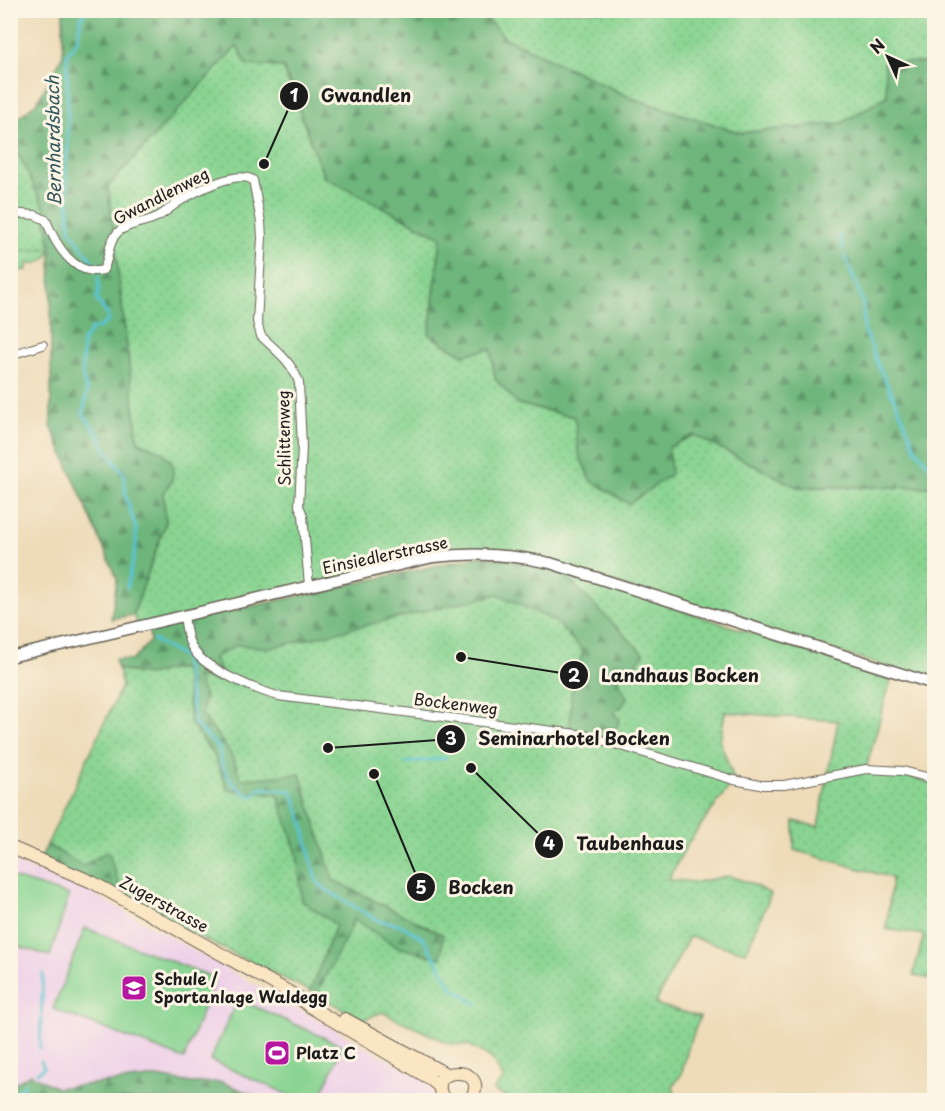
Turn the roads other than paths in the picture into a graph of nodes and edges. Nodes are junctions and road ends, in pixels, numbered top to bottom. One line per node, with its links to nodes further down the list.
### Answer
1 (234, 177): 2 (street, Gwandlenweg); 5 (street, Schlittenweg)
2 (10, 213)
3 (43, 345): 4 (street)
4 (10, 356)
5 (309, 586): 6 (street, Einsiedlerstrasse); 8 (street, Einsiedlerstrasse)
6 (184, 616): 7 (street, Einsiedlerstrasse); 9 (street, Bockenweg)
7 (10, 657)
8 (934, 684)
9 (934, 779)
10 (10, 847): 11 (main road, Zugerstrasse)
11 (298, 997): 12 (main road, Zugerstrasse); 13 (main road, Zugerstrasse)
12 (448, 1075): 13 (main road); 14 (main road, Zugerstrasse)
13 (440, 1087): 15 (main road)
14 (475, 1098)
15 (445, 1101)

